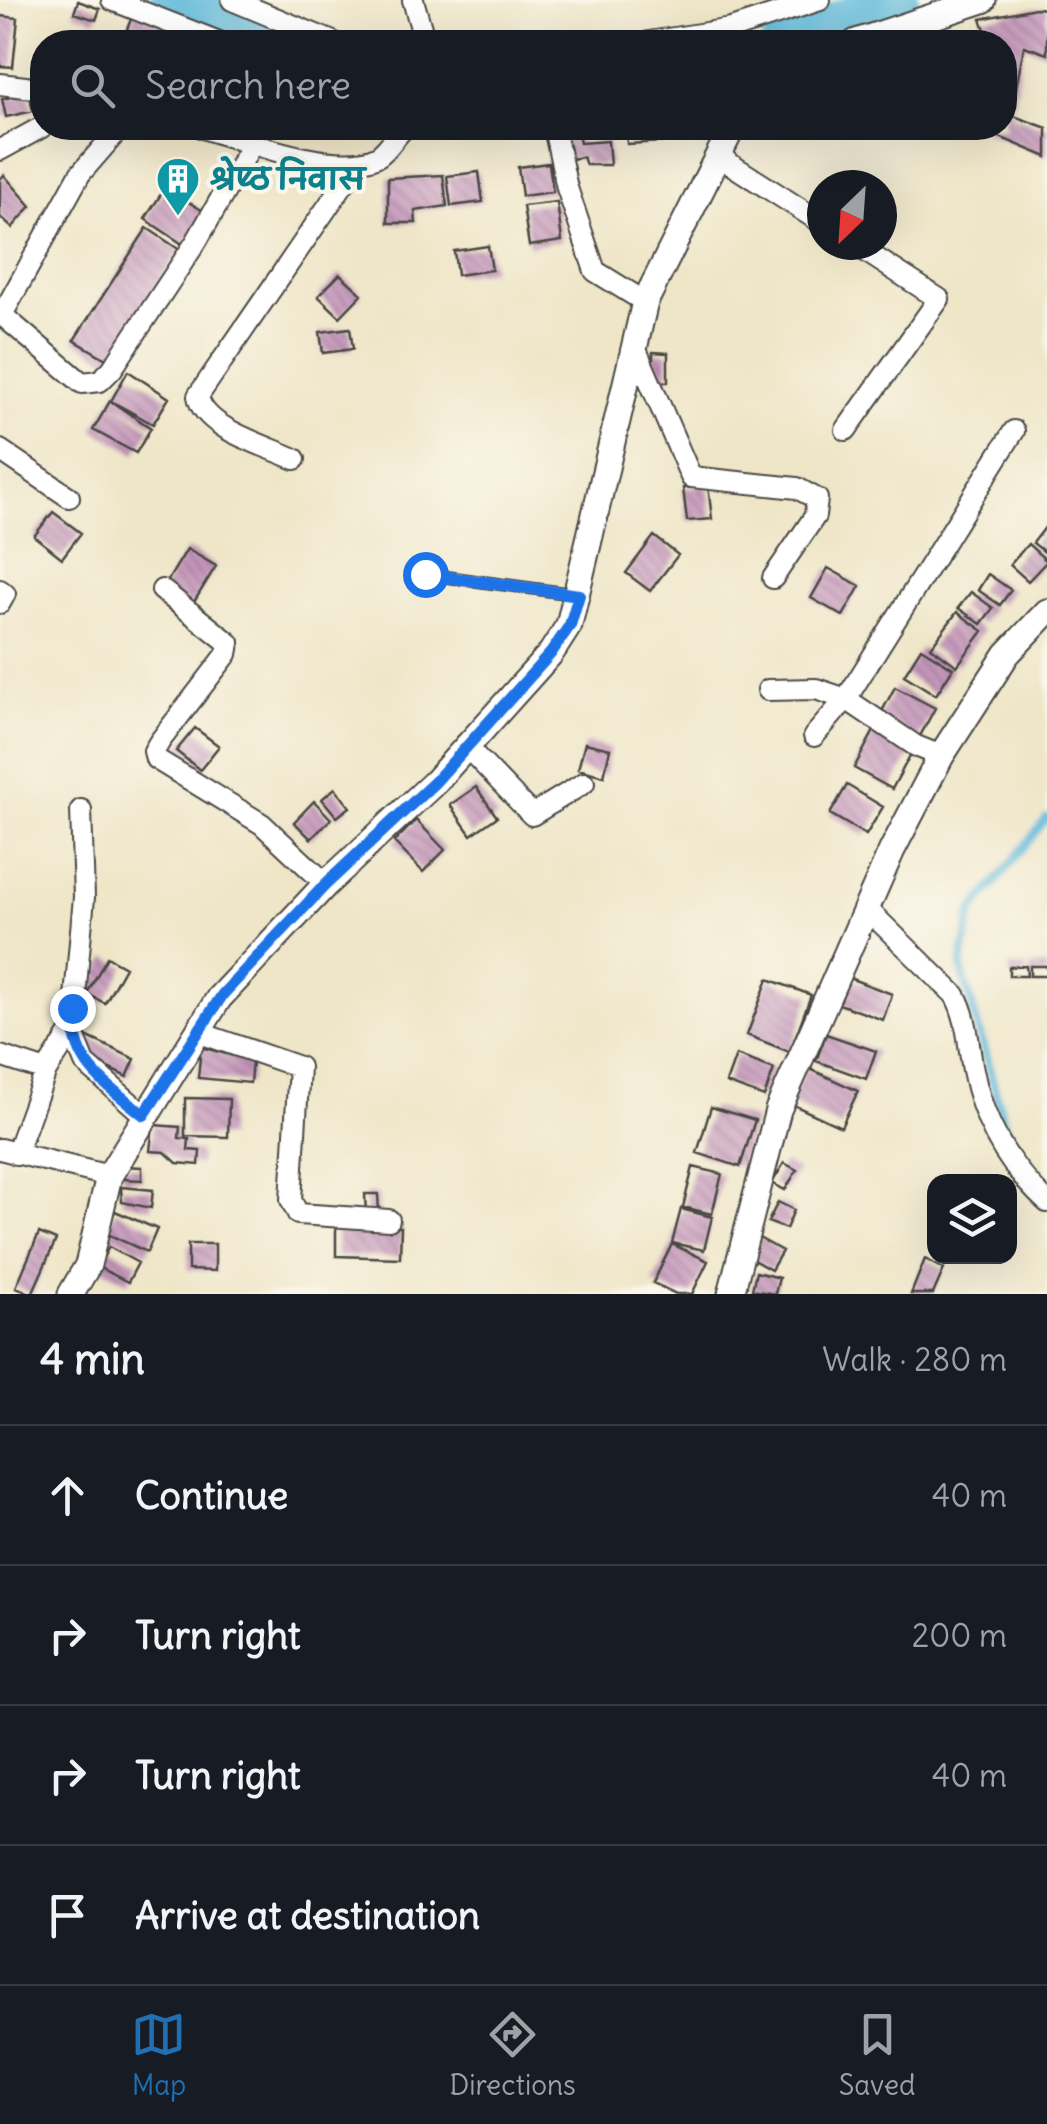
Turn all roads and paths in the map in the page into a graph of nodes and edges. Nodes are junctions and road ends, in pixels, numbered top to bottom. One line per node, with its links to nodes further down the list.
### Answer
1 (112, 0): 6 (street)
2 (232, 0): 7 (street)
3 (413, 0): 8 (street)
4 (820, 0): 9 (street)
5 (983, 0): 10 (street)
6 (188, 30)
7 (305, 30)
8 (422, 30)
9 (731, 30)
10 (892, 30)
11 (0, 84): 12 (street)
12 (30, 87)
13 (30, 134): 20 (street)
14 (110, 140): 26 (street)
15 (235, 140): 19 (street)
16 (389, 140): 22 (street)
17 (557, 140): 25 (street)
18 (726, 140): 21 (street)
19 (251, 146): 22 (street); 26 (street)
20 (0, 150)
21 (718, 156): 23 (street); 25 (street)
22 (357, 164): 31 (street)
23 (807, 214)
24 (879, 260): 28 (street)
25 (645, 302): 27 (street)
26 (1, 315)
27 (634, 345): 34 (street); 37 (street)
28 (846, 430)
29 (1014, 432): 41 (street)
30 (0, 450): 32 (street)
31 (295, 458)
32 (69, 497)
33 (425, 574): 37 (lane)
34 (773, 578)
35 (0, 590): 38 (street)
36 (162, 590): 47 (street)
37 (579, 595): 43 (street)
38 (0, 603)
39 (1047, 612): 44 (street)
40 (768, 690): 41 (street)
41 (846, 699): 42 (street); 44 (street)
42 (814, 736)
43 (466, 745): 45 (street); 47 (street)
44 (941, 756): 48 (street)
45 (584, 783)
46 (80, 810): 49 (street)
47 (326, 884): 50 (street)
48 (868, 910): 56 (street); 59 (street)
49 (72, 1031): 52 (street); 53 (street)
50 (196, 1032): 53 (street); 57 (street)
51 (0, 1056): 52 (street)
52 (46, 1070): 54 (street)
53 (144, 1115): 55 (street)
54 (8, 1152): 55 (street)
55 (109, 1176): 58 (street)
56 (1047, 1202)
57 (388, 1220)
58 (71, 1294)
59 (731, 1294)

